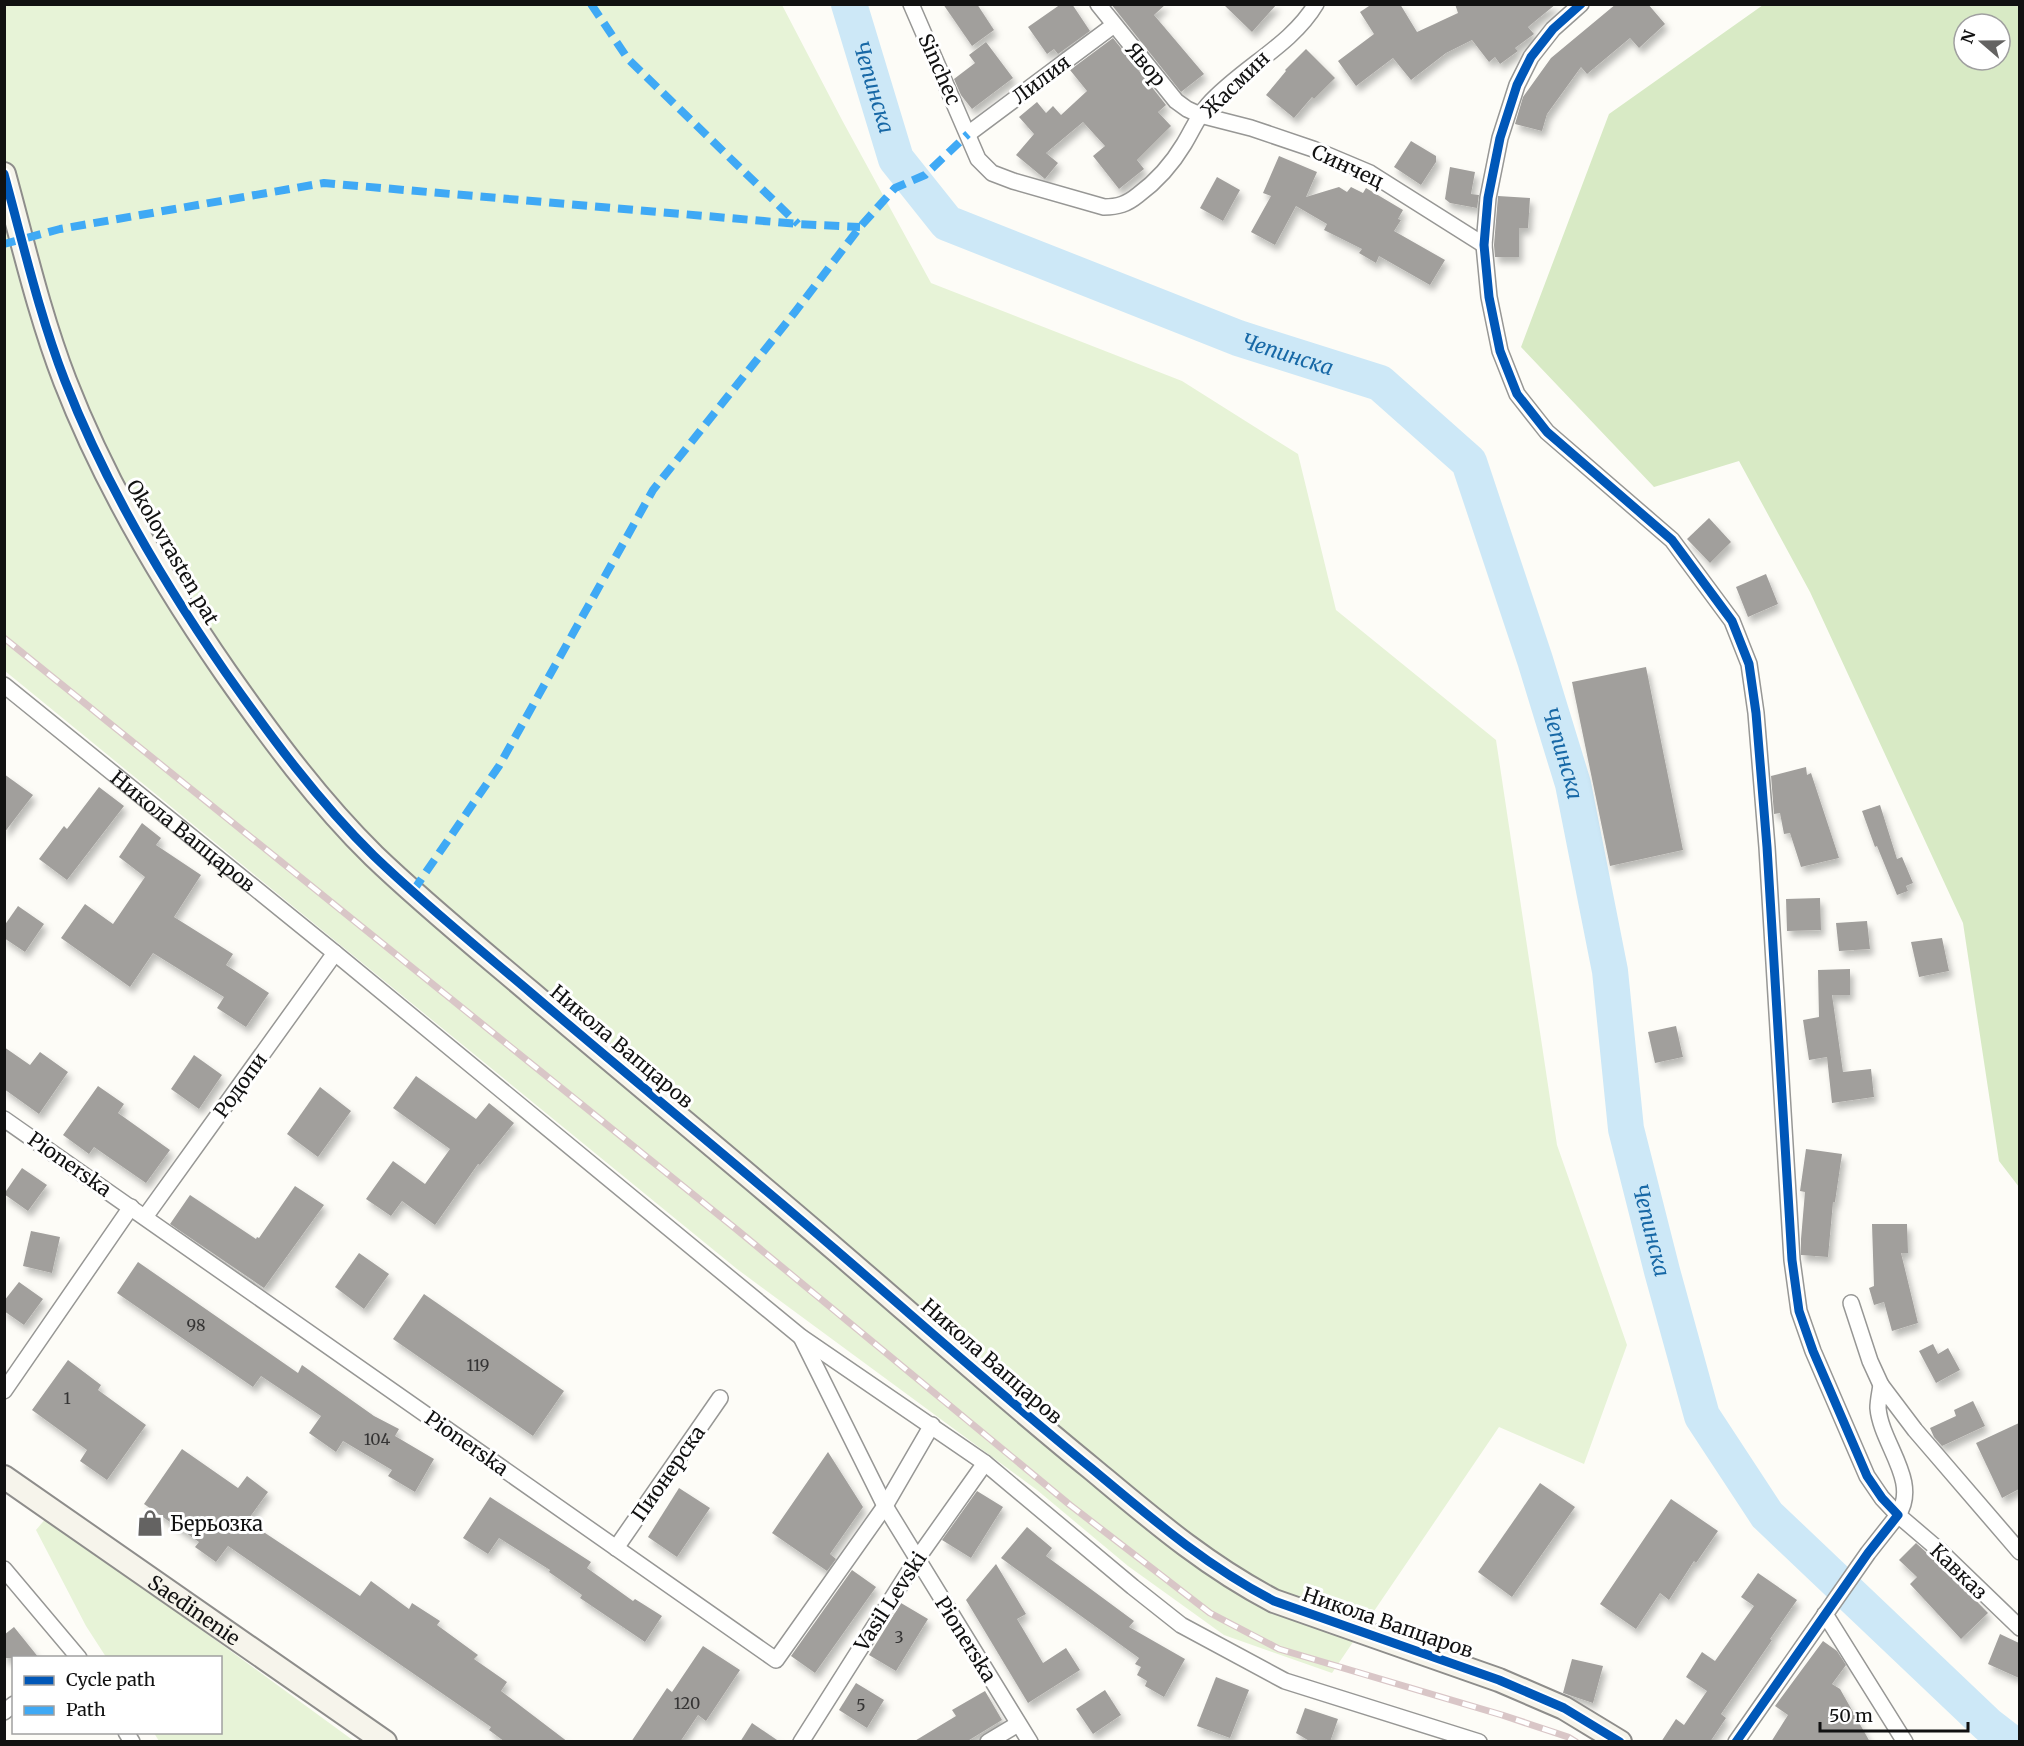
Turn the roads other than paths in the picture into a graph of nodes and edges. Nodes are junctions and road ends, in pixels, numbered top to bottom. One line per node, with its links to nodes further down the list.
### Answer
1 (911, 4): 7 (street, Sinchec)
2 (1098, 4): 5 (street, Явор)
3 (1581, 4): 10 (street, Кавказ)
4 (1314, 5): 6 (street, Жасмин)
5 (1114, 25): 6 (street, Явор); 7 (street, Лилия)
6 (1200, 115): 9 (street, Жасмин); 10 (street, Синчец)
7 (968, 134): 9 (street, Sinchec)
8 (4, 174): 12 (street, Okolovrasten pat)
9 (1137, 197)
10 (1484, 245): 26 (street, Кавказ)
11 (4, 685): 13 (street, Никола Вапцаров)
12 (413, 891): 40 (street, Никола Вапцаров)
13 (335, 953): 16 (street, Родопи); 18 (street, Никола Вапцаров)
14 (4, 1119): 15 (street, Pionerska)
15 (131, 1207): 16 (street, Pionerska); 20 (street)
16 (145, 1217): 27 (street, Pionerska)
17 (1851, 1303): 19 (street)
18 (801, 1337): 22 (street, Никола Вапцаров); 25 (street, Pionerska)
19 (1881, 1385): 26 (street); 28 (street)
20 (4, 1390)
21 (720, 1398): 27 (street, Пионерска)
22 (932, 1425): 23 (street, Никола Вапцаров); 25 (street, Pionerska)
23 (985, 1463): 29 (street, Vasil Levski); 35 (street, Никола Вапцаров)
24 (4, 1477): 36 (street, Saedinenie)
25 (885, 1506): 27 (street, Pionerska); 29 (street, Pionerska)
26 (1898, 1515): 31 (street); 32 (street, Кавказ)
27 (616, 1548)
28 (2019, 1552)
29 (917, 1559): 34 (street, Pionerska); 37 (street, Vasil Levski)
30 (4, 1569): 33 (street)
31 (1827, 1611): 41 (street); 42 (street)
32 (2019, 1628)
33 (74, 1656)
34 (1018, 1724): 38 (street); 39 (street, Pionerska)
35 (1477, 1741)
36 (385, 1742)
37 (801, 1742)
38 (988, 1742)
39 (1029, 1742)
40 (1620, 1742)
41 (1736, 1742)
42 (1905, 1742)

